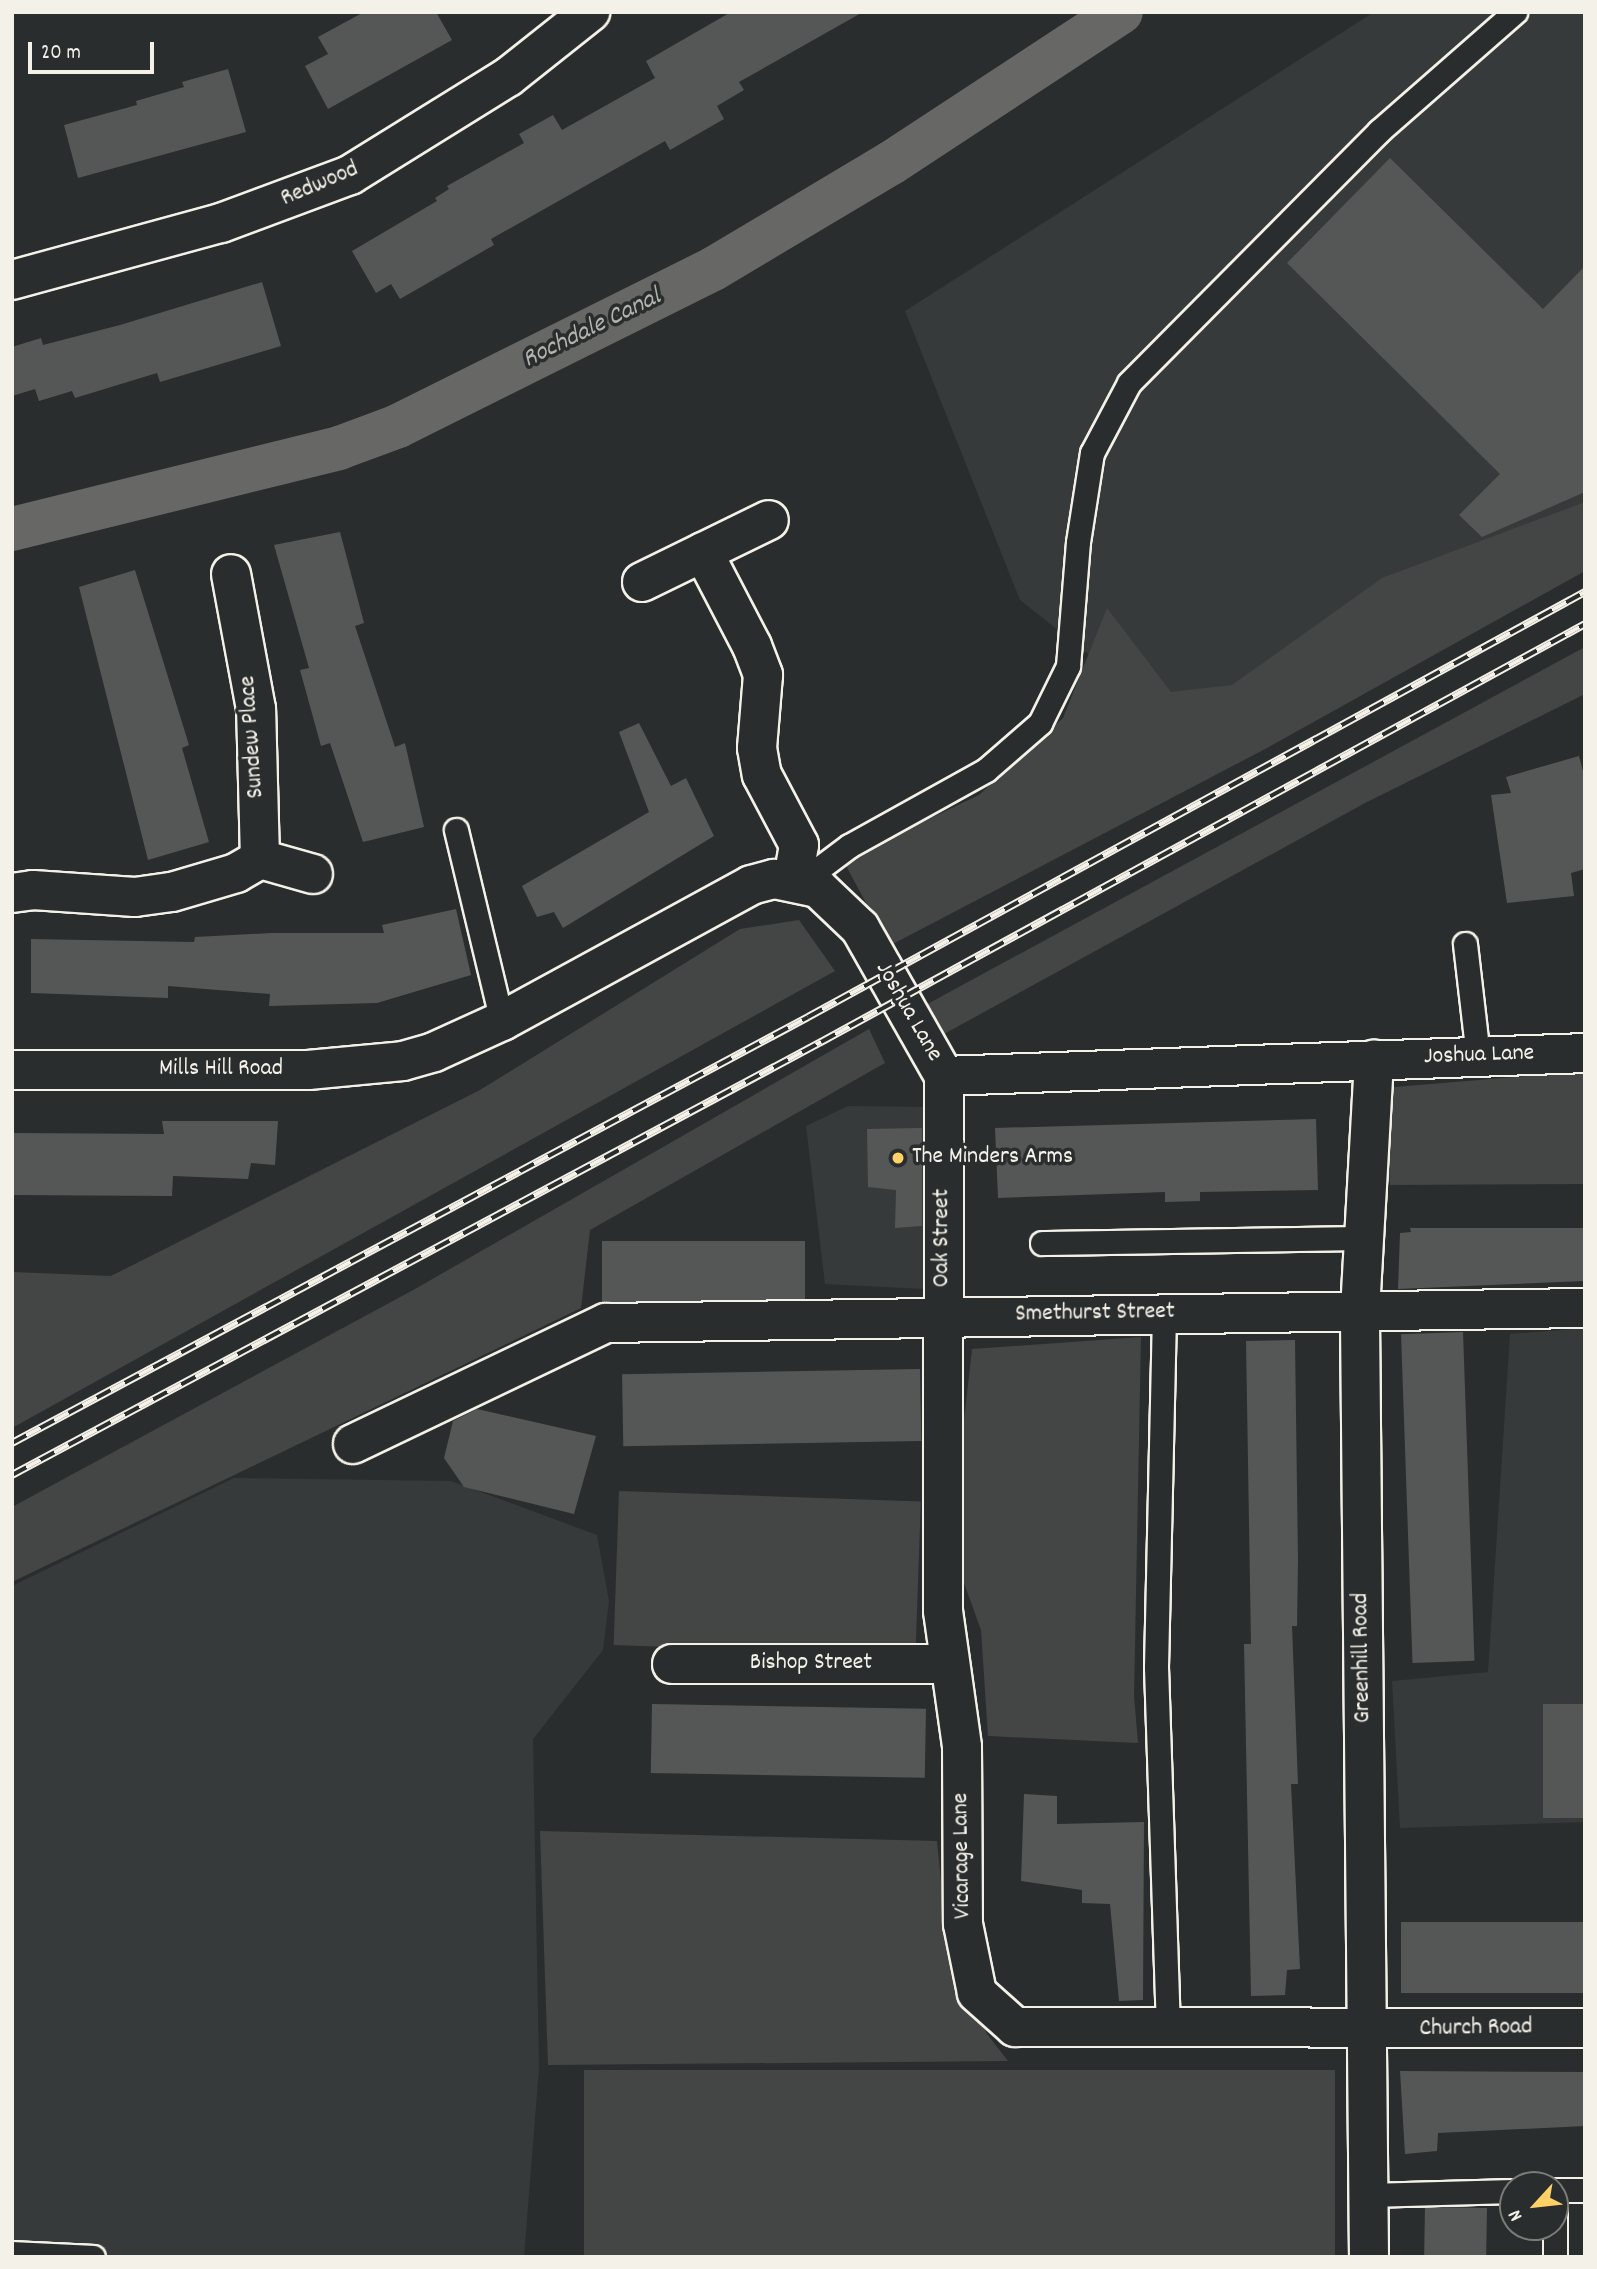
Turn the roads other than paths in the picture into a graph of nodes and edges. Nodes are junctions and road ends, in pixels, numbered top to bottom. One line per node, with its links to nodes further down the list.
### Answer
1 (590, 12): 3 (street, Redwood)
2 (1515, 12): 11 (lane)
3 (12, 280)
4 (769, 520): 5 (street)
5 (703, 552): 7 (street); 11 (street)
6 (231, 574): 9 (street, Sundew Place)
7 (642, 582)
8 (456, 830): 14 (lane)
9 (260, 859): 10 (street); 12 (street)
10 (313, 874)
11 (797, 881): 14 (street); 19 (street, Joshua Lane)
12 (12, 893)
13 (1465, 944): 16 (lane)
14 (502, 1021): 18 (street, Mills Hill Road)
15 (1585, 1053): 16 (street, Joshua Lane)
16 (1478, 1057): 17 (street, Joshua Lane)
17 (1374, 1059): 19 (street, Joshua Lane); 20 (street, Greenhill Road)
18 (12, 1070)
19 (944, 1076): 25 (street, Oak Street)
20 (1364, 1238): 21 (lane); 23 (street, Greenhill Road)
21 (1042, 1243)
22 (1585, 1308): 23 (street, Smethurst Street)
23 (1360, 1311): 24 (street, Smethurst Street); 31 (street, Greenhill Road)
24 (1164, 1314): 25 (street, Smethurst Street); 29 (lane)
25 (943, 1317): 26 (street, Smethurst Street); 28 (street, Vicarage Lane)
26 (353, 1444)
27 (672, 1664): 28 (street, Bishop Street)
28 (950, 1664): 29 (street, Vicarage Lane)
29 (1168, 2027): 31 (street, Vicarage Lane)
30 (1585, 2028): 31 (street, Church Road)
31 (1367, 2030): 33 (street, Greenhill Road)
32 (1499, 2191): 33 (lane)
33 (1368, 2195): 36 (street, Greenhill Road)
34 (12, 2253): 35 (lane)
35 (93, 2257)
36 (1369, 2257)

